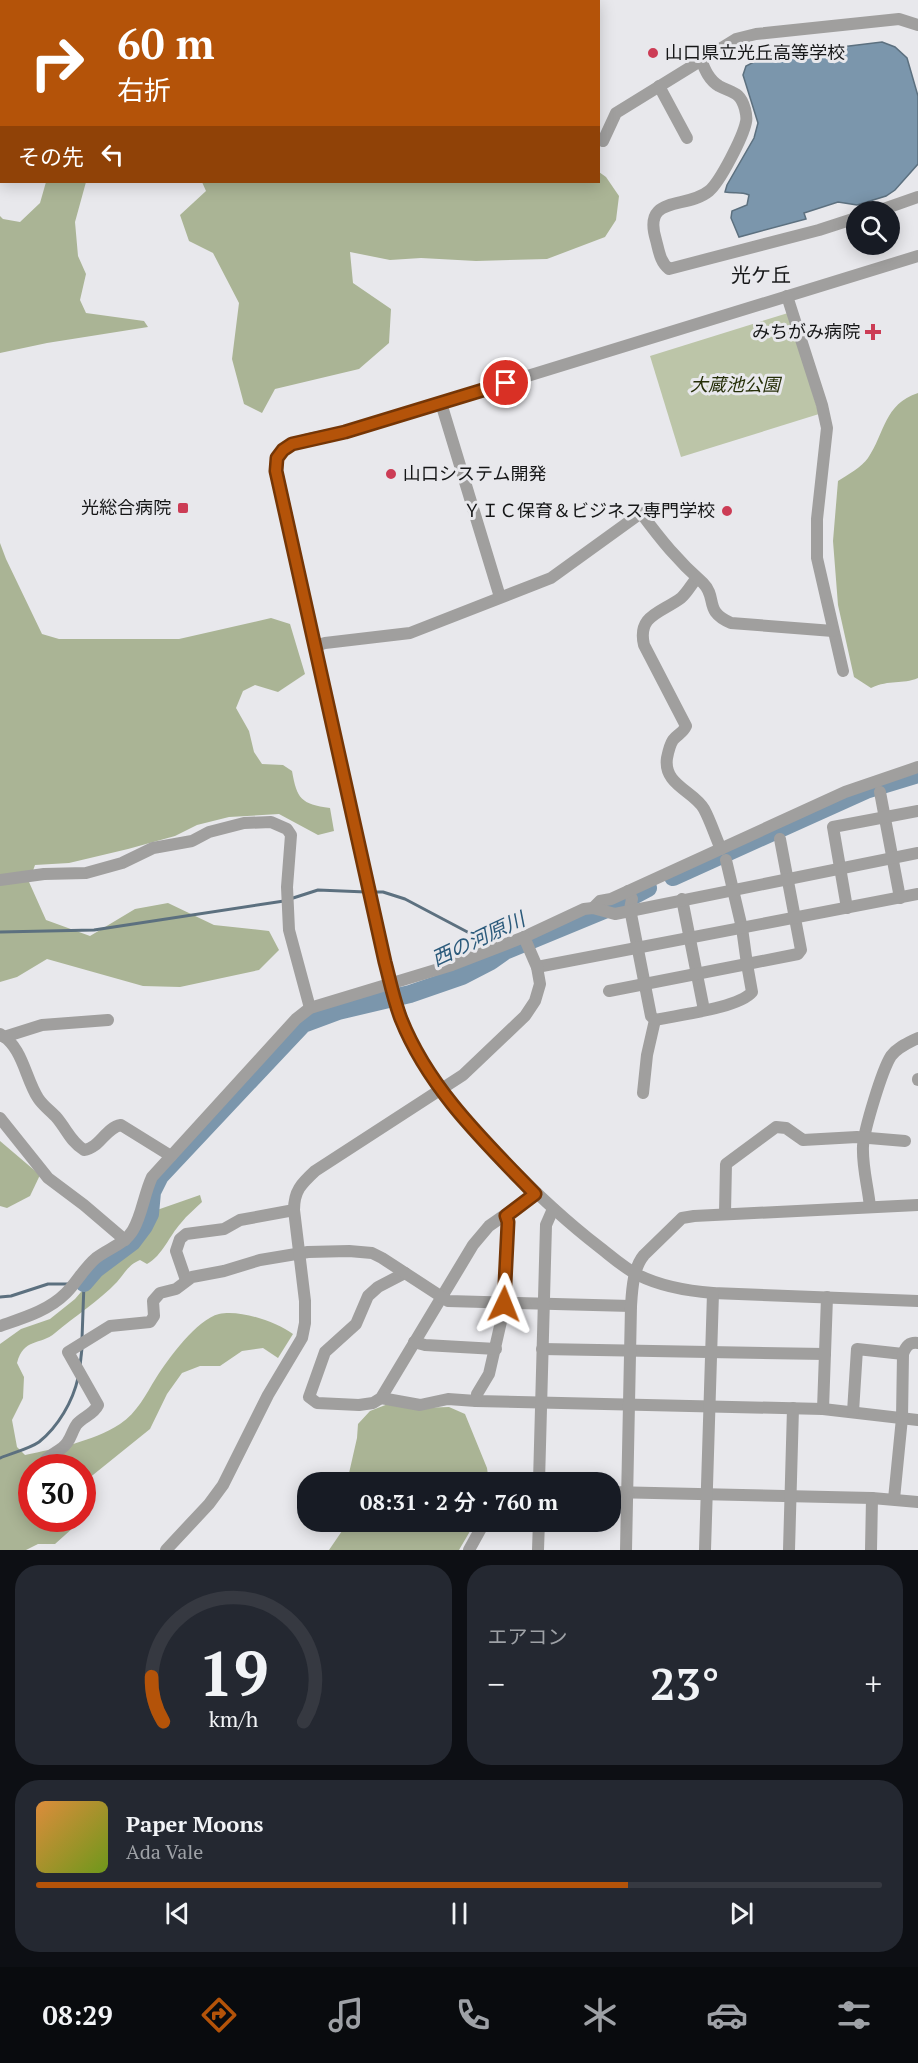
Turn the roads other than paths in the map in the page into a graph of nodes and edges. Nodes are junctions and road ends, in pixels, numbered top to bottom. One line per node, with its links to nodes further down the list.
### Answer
1 (918, 25): 2 (street)
2 (701, 60): 3 (street); 8 (street)
3 (659, 86): 4 (street); 5 (street)
4 (687, 138)
5 (603, 141)
6 (918, 197): 7 (street)
7 (900, 203)
8 (846, 221)
9 (918, 256): 10 (street)
10 (787, 296): 11 (street); 14 (street)
11 (441, 403): 13 (street); 15 (street)
12 (696, 579): 13 (street); 14 (street); 23 (street)
13 (500, 597): 15 (street)
14 (833, 631): 16 (street)
15 (315, 646): 43 (street)
16 (843, 671)
17 (918, 767): 23 (street)
18 (880, 792): 20 (street)
19 (918, 811): 20 (street)
20 (885, 818): 24 (street); 25 (street)
21 (780, 839): 26 (street)
22 (918, 853): 24 (street)
23 (724, 854): 28 (street); 31 (street)
24 (892, 858): 25 (street); 30 (street)
25 (841, 868): 26 (street); 33 (street)
26 (787, 879): 28 (street); 35 (street)
27 (0, 880): 46 (street)
28 (733, 889): 32 (street); 36 (street)
29 (918, 894): 30 (street)
30 (900, 898): 33 (street)
31 (630, 899): 32 (street); 34 (street); 34 (street); 39 (street)
32 (682, 899): 38 (street)
33 (847, 908): 35 (street)
34 (598, 910): 37 (street)
35 (795, 918): 36 (street); 40 (street)
36 (742, 928): 38 (street); 40 (street)
37 (524, 937): 41 (street); 43 (street)
38 (689, 939): 39 (street); 42 (street)
39 (638, 949): 41 (street); 44 (street)
40 (747, 964): 42 (street); 47 (street)
41 (537, 967): 52 (street)
42 (696, 974): 44 (street); 47 (street)
43 (391, 984): 46 (street); 52 (street)
44 (645, 984): 45 (street); 49 (street)
45 (609, 991)
46 (310, 1008): 57 (street)
47 (704, 1010): 49 (street)
48 (108, 1020): 50 (street)
49 (655, 1020): 53 (street)
50 (2, 1036): 57 (street)
51 (918, 1038): 55 (street)
52 (441, 1090): 58 (street); 62 (street)
53 (643, 1093)
54 (0, 1118): 65 (street)
55 (864, 1138): 56 (street); 60 (street); 63 (street)
56 (904, 1141)
57 (171, 1156): 65 (street)
58 (535, 1194): 61 (street); 64 (street)
59 (918, 1204): 60 (street)
60 (870, 1207): 63 (street)
61 (553, 1209): 68 (street); 75 (street)
62 (294, 1210): 66 (street); 69 (street)
63 (725, 1213): 68 (street)
64 (506, 1216): 72 (street); 74 (street)
65 (125, 1240): 77 (street)
66 (299, 1253): 67 (street); 69 (street); 107 (street)
67 (405, 1273): 72 (street); 86 (street)
68 (636, 1275): 70 (street); 76 (street)
69 (186, 1280): 96 (street)
70 (713, 1293): 71 (street); 83 (street)
71 (827, 1296): 73 (street); 84 (street)
72 (440, 1298): 74 (street); 78 (street)
73 (918, 1300)
74 (504, 1304): 75 (street); 80 (street)
75 (543, 1304): 76 (street); 81 (street)
76 (631, 1306): 82 (street)
77 (0, 1326)
78 (414, 1342): 80 (street); 86 (street)
79 (918, 1343): 85 (street)
80 (496, 1349): 87 (street)
81 (542, 1349): 82 (street); 88 (street)
82 (630, 1351): 83 (street); 89 (street)
83 (711, 1351): 84 (street); 90 (street)
84 (825, 1354): 92 (street)
85 (903, 1354): 93 (street); 94 (street)
86 (381, 1398): 87 (street)
87 (476, 1401): 88 (street)
88 (541, 1403): 89 (street); 97 (street)
89 (629, 1404): 90 (street); 99 (street)
90 (709, 1405): 91 (street); 100 (street)
91 (793, 1408): 92 (street); 101 (street)
92 (823, 1409): 93 (street)
93 (853, 1412): 94 (street)
94 (902, 1418): 95 (street); 103 (street)
95 (918, 1420)
96 (52, 1454)
97 (539, 1472)
98 (621, 1492): 99 (street)
99 (627, 1492): 100 (street); 110 (street)
100 (706, 1494): 101 (street); 111 (street)
101 (790, 1497): 102 (street); 112 (street)
102 (872, 1498): 103 (street); 113 (street)
103 (894, 1499): 104 (street)
104 (918, 1502)
105 (479, 1532): 108 (street)
106 (539, 1532): 109 (street)
107 (166, 1550)
108 (469, 1550)
109 (538, 1550)
110 (626, 1550)
111 (705, 1550)
112 (789, 1550)
113 (871, 1550)

